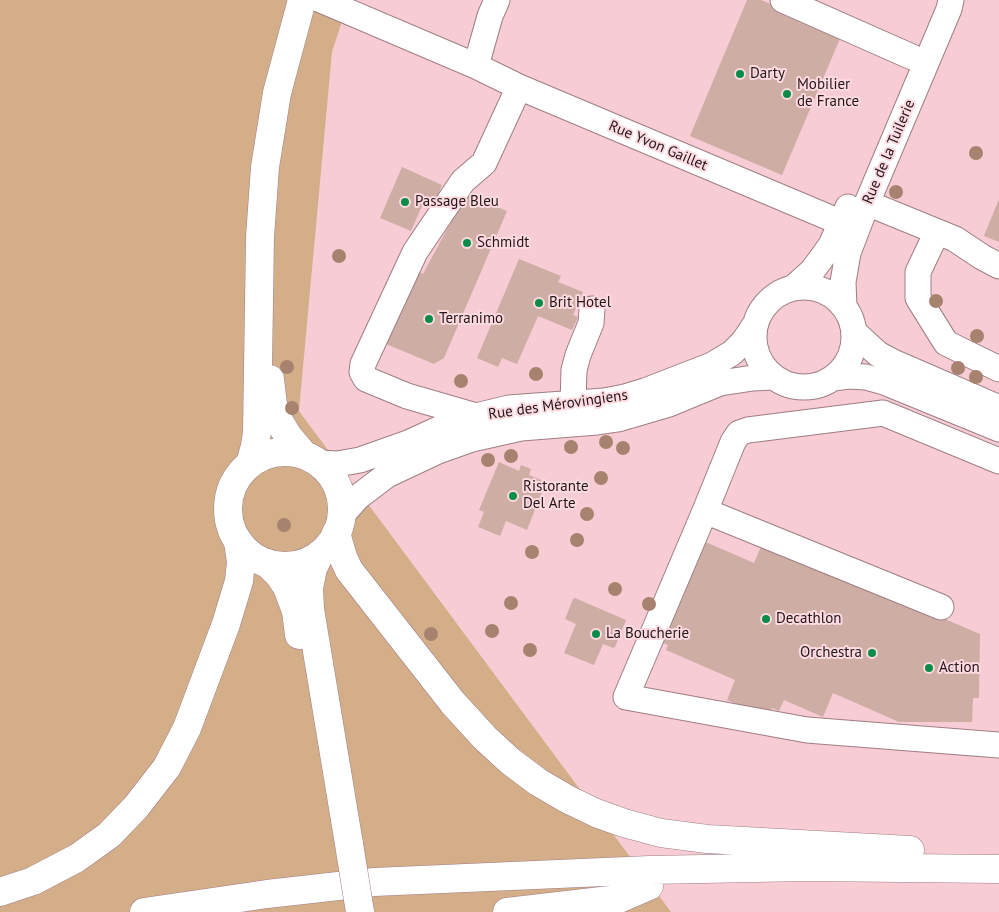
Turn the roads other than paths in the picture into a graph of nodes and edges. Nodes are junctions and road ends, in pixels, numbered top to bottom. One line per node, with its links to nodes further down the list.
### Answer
1 (302, 0): 28 (main road)
2 (316, 0): 27 (main road)
3 (321, 0): 9 (street, Rue Yvon Gaillet)
4 (497, 0): 9 (street)
5 (783, 0): 8 (street)
6 (936, 0): 8 (street, Rue de la Tuilerie)
7 (951, 0): 11 (street, Rue de la Tuilerie)
8 (912, 57): 12 (street, Rue de la Tuilerie)
9 (476, 66): 10 (street, Rue Yvon Gaillet)
10 (519, 87): 12 (street, Rue Yvon Gaillet); 25 (street)
11 (867, 203): 13 (street); 16 (street, Rue de la Tuilerie)
12 (842, 223): 15 (street, Rue de la Tuilerie)
13 (946, 235): 14 (street); 20 (street)
14 (999, 266)
15 (793, 288): 16 (street); 18 (street)
16 (844, 307): 19 (street)
17 (592, 309): 23 (street)
18 (754, 326): 21 (street); 23 (street, Rue des Mérovingiens)
19 (854, 332): 22 (street); 24 (street)
20 (994, 367)
21 (773, 378): 22 (street); 30 (street, Rue des Mérovingiens)
22 (833, 378): 24 (street)
23 (573, 404): 25 (street, Rue des Mérovingiens)
24 (997, 415): 26 (street)
25 (476, 416): 27 (street, Rue des Mérovingiens)
26 (989, 457): 29 (street)
27 (311, 459): 28 (main road); 30 (main road)
28 (250, 464): 31 (main road)
29 (705, 511): 34 (street); 35 (street)
30 (339, 524): 32 (main road); 37 (main road)
31 (238, 541): 33 (main road); 41 (main road)
32 (320, 554): 33 (main road); 36 (main road)
33 (267, 563): 36 (main road)
34 (941, 607)
35 (999, 745)
36 (340, 845): 44 (main road); 45 (main road, bridge)
37 (999, 855)
38 (999, 869): 42 (main road)
39 (999, 883): 40 (main road)
40 (649, 886): 43 (main road); 46 (main road)
41 (0, 892)
42 (144, 912)
43 (254, 912)
44 (342, 912)
45 (360, 912)
46 (506, 912)

